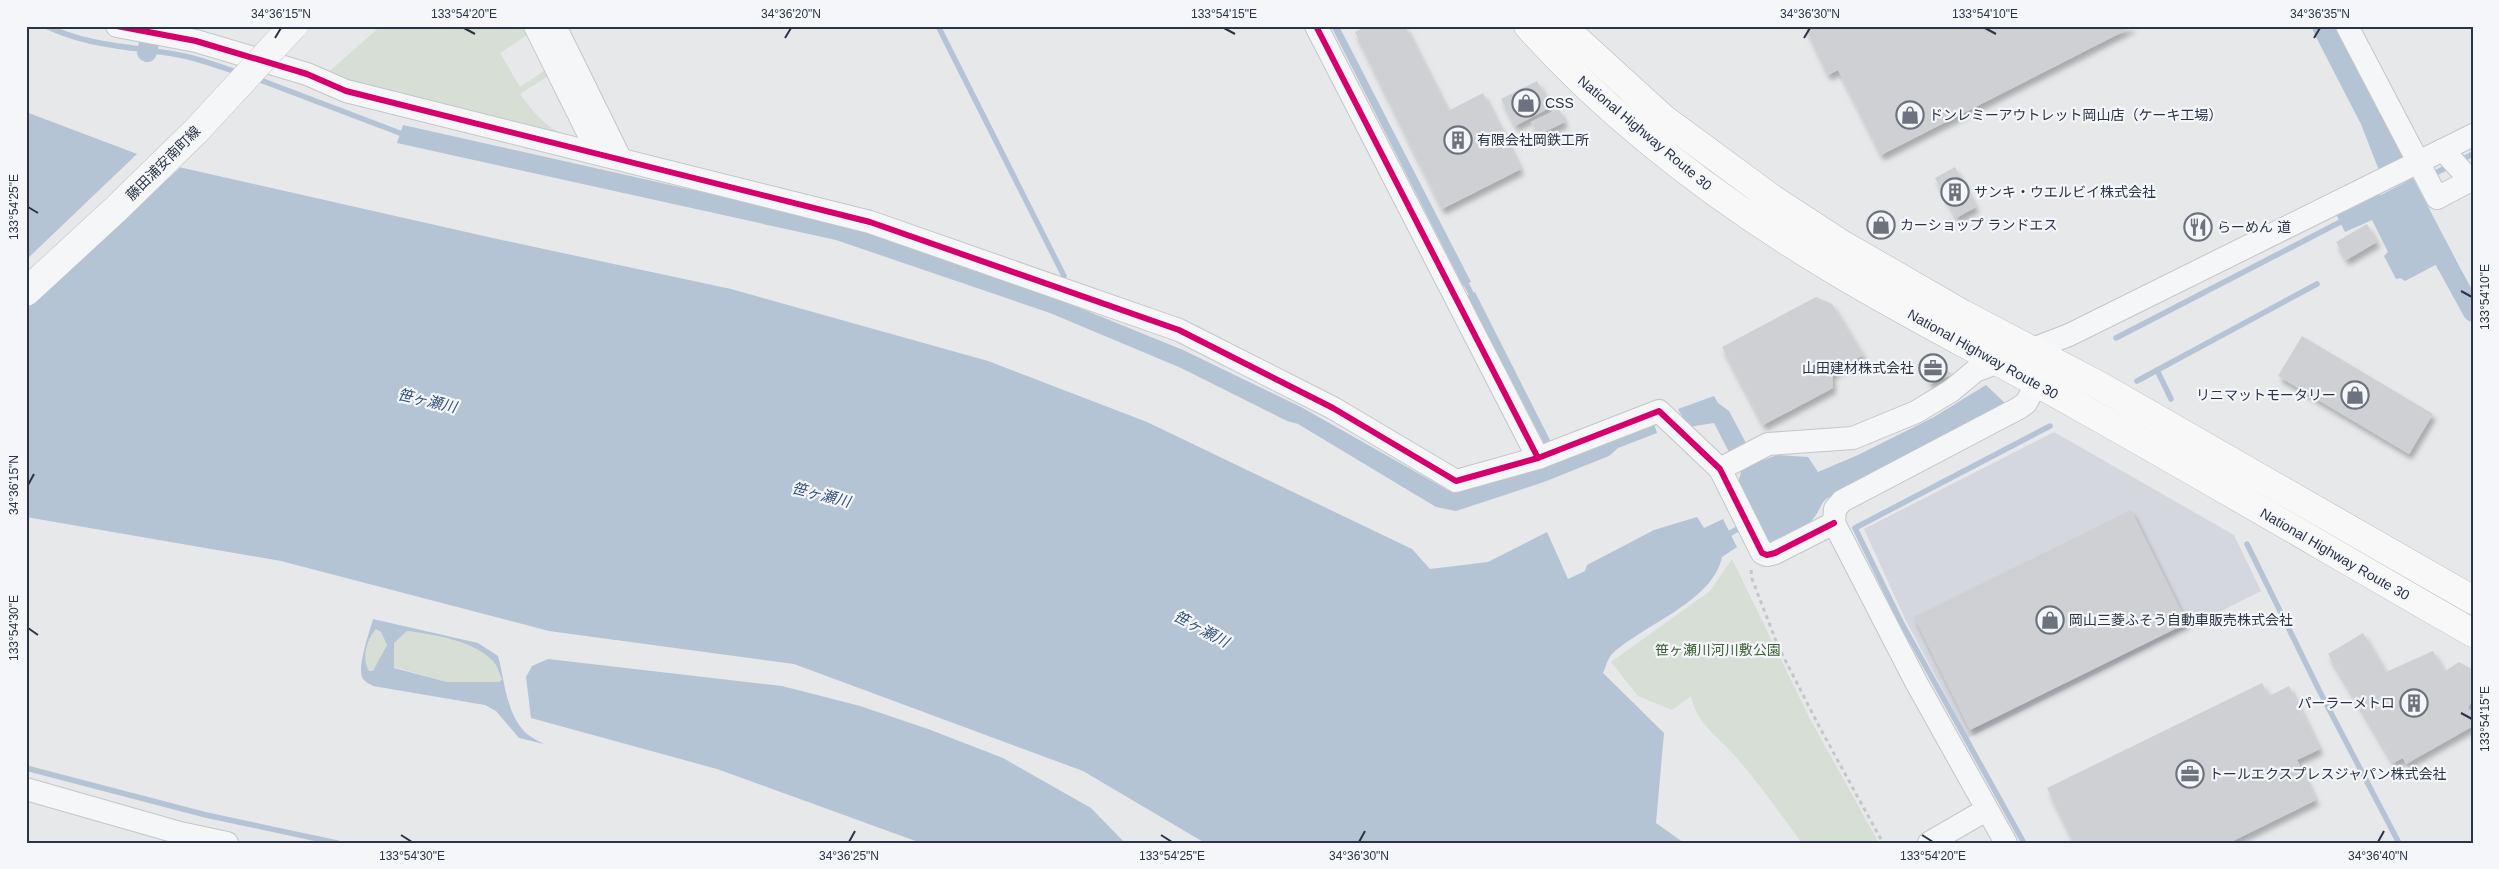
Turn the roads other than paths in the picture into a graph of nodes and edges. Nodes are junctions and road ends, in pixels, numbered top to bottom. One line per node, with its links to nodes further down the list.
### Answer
1 (117, 26): 10 (street)
2 (293, 26): 15 (street, 藤田浦安南町線, bridge)
3 (535, 26): 10 (street)
4 (555, 26): 12 (street)
5 (1316, 26): 19 (street)
6 (1528, 26): 17 (highway, National Highway Route 30)
7 (1562, 26): 16 (highway, National Highway Route 30)
8 (2347, 26): 13 (street)
9 (2473, 135): 11 (street)
10 (598, 153): 12 (street)
11 (2446, 153): 13 (street); 14 (street)
12 (620, 158): 19 (street)
13 (2420, 166): 14 (street); 16 (street)
14 (2469, 178)
15 (26, 292)
16 (2040, 355): 17 (street); 18 (street); 22 (highway, National Highway Route 30)
17 (1998, 362): 18 (highway, National Highway Route 30); 20 (street)
18 (2036, 383): 21 (street); 23 (highway, National Highway Route 30)
19 (1547, 454): 20 (street)
20 (1727, 465): 21 (street)
21 (1834, 524): 25 (street)
22 (2473, 600)
23 (2473, 633)
24 (26, 790): 26 (street)
25 (1986, 810): 27 (street); 28 (street)
26 (227, 843)
27 (1929, 843)
28 (2006, 843)

